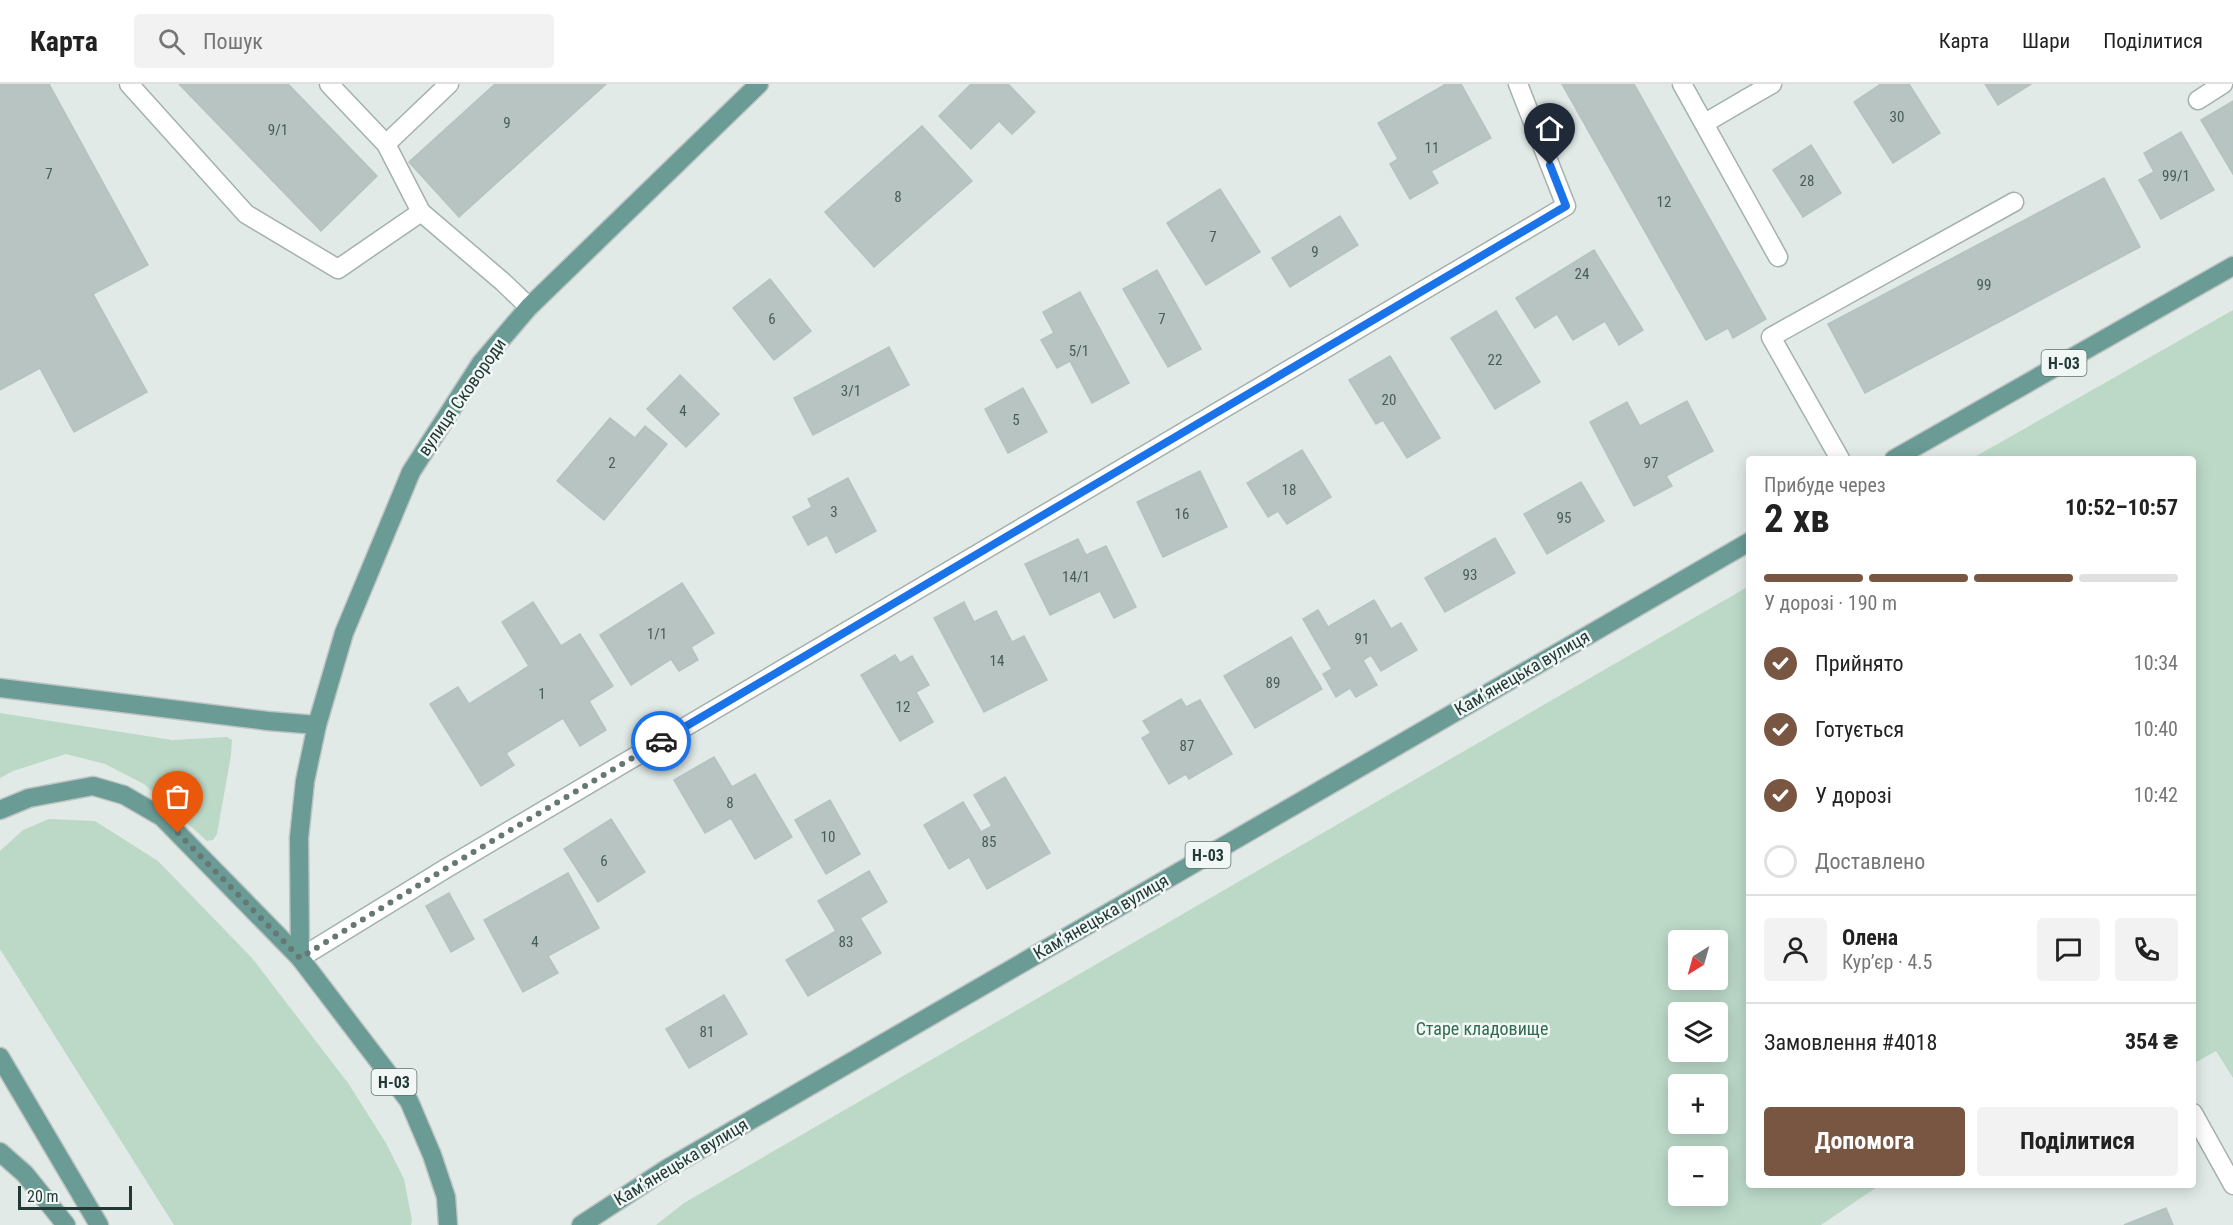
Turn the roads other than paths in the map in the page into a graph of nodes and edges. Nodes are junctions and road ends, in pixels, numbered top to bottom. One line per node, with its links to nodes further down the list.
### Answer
1 (129, 84): 13 (street)
2 (329, 84): 11 (street)
3 (449, 84): 11 (street)
4 (759, 84): 16 (main road, вулиця Сковороди)
5 (1518, 84): 23 (street)
6 (1682, 84): 10 (street)
7 (1772, 84): 10 (street)
8 (2223, 84): 9 (street)
9 (2198, 100)
10 (1705, 123): 14 (street)
11 (386, 144): 13 (street)
12 (2014, 202): 17 (street)
13 (421, 212): 16 (street)
14 (1778, 257)
15 (2233, 266): 18 (main road, Н-03)
16 (529, 307): 21 (main road, вулиця Сковороди)
17 (1838, 456)
18 (1899, 456)
19 (1746, 544): 28 (main road, Камʼянецька вулиця / Н-03)
20 (0, 688): 21 (main road)
21 (317, 725): 23 (main road, вулиця Сковороди)
22 (0, 810): 23 (main road)
23 (300, 958): 31 (main road, Н-03)
24 (0, 1057): 30 (main road)
25 (2196, 1118): 27 (street)
26 (0, 1152): 29 (main road)
27 (2233, 1185)
28 (611, 1205): 32 (main road, Камʼянецька вулиця / Н-03); 33 (main road)
29 (66, 1225)
30 (99, 1225)
31 (448, 1225)
32 (581, 1225)
33 (600, 1225)

